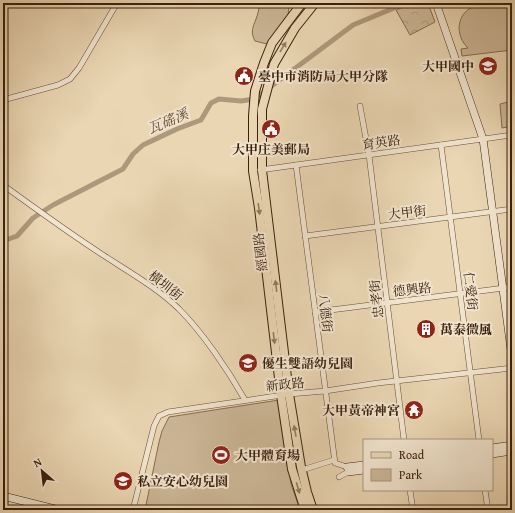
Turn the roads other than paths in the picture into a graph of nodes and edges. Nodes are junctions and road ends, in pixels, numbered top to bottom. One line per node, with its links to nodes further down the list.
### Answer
1 (117, 3): 5 (street)
2 (302, 3): 13 (main road, 經國路)
3 (315, 3): 12 (main road, 經國路, one-way to 3)
4 (436, 3): 8 (street)
5 (3, 100)
6 (360, 106): 10 (street, 忠孝街)
7 (512, 135): 8 (street, 育英路)
8 (483, 139): 9 (street, 育英路); 16 (street)
9 (441, 145): 10 (street, 育英路); 17 (street, 仁愛街)
10 (369, 155): 11 (street, 育英路); 18 (street, 忠孝街)
11 (296, 165): 12 (street, 育英路); 19 (street, 八德街)
12 (262, 170): 13 (street, 育英路); 30 (main road, 經國路, one-way to 12)
13 (253, 171): 30 (main road, 經國路, one-way to 30)
14 (3, 185): 31 (street, 橫圳街)
15 (512, 209): 16 (street, 大甲街)
16 (492, 212): 17 (street, 大甲街); 21 (street)
17 (451, 217): 18 (street, 大甲街); 22 (street, 仁愛街)
18 (378, 226): 19 (street, 大甲街); 23 (street, 忠孝街)
19 (305, 236): 24 (street, 八德街)
20 (512, 287): 21 (street, 德興路)
21 (503, 288): 22 (street, 德興路); 25 (street)
22 (460, 294): 23 (street, 德興路); 27 (street, 仁愛街)
23 (388, 303): 24 (street, 德興路); 28 (street, 忠孝街)
24 (315, 312): 29 (street, 八德街)
25 (512, 357)
26 (512, 368): 27 (street, 新政路)
27 (470, 372): 28 (street, 新政路); 33 (street, 仁愛街)
28 (397, 380): 29 (street, 新政路); 32 (street, 忠孝街)
29 (325, 391): 30 (street, 新政路); 38 (street, 八德街)
30 (285, 394): 31 (street, 新政路); 40 (main road, 經國路, one-way to 30); 50 (main road, 經國路, one-way to 50)
31 (245, 400): 49 (street, 新政路)
32 (404, 439)
33 (479, 439)
34 (512, 445): 35 (street)
35 (493, 448)
36 (512, 451): 37 (street)
37 (493, 454)
38 (335, 462): 40 (street); 41 (street); 42 (street)
39 (363, 464): 42 (street)
40 (302, 470): 51 (main road, 經國路)
41 (312, 470)
42 (347, 470): 43 (street); 44 (street)
43 (363, 470)
44 (339, 477)
45 (410, 491): 52 (street)
46 (485, 491): 53 (street)
47 (3, 496): 48 (street)
48 (59, 510)
49 (133, 510)
50 (305, 510)
51 (313, 510)
52 (413, 510)
53 (488, 510)

